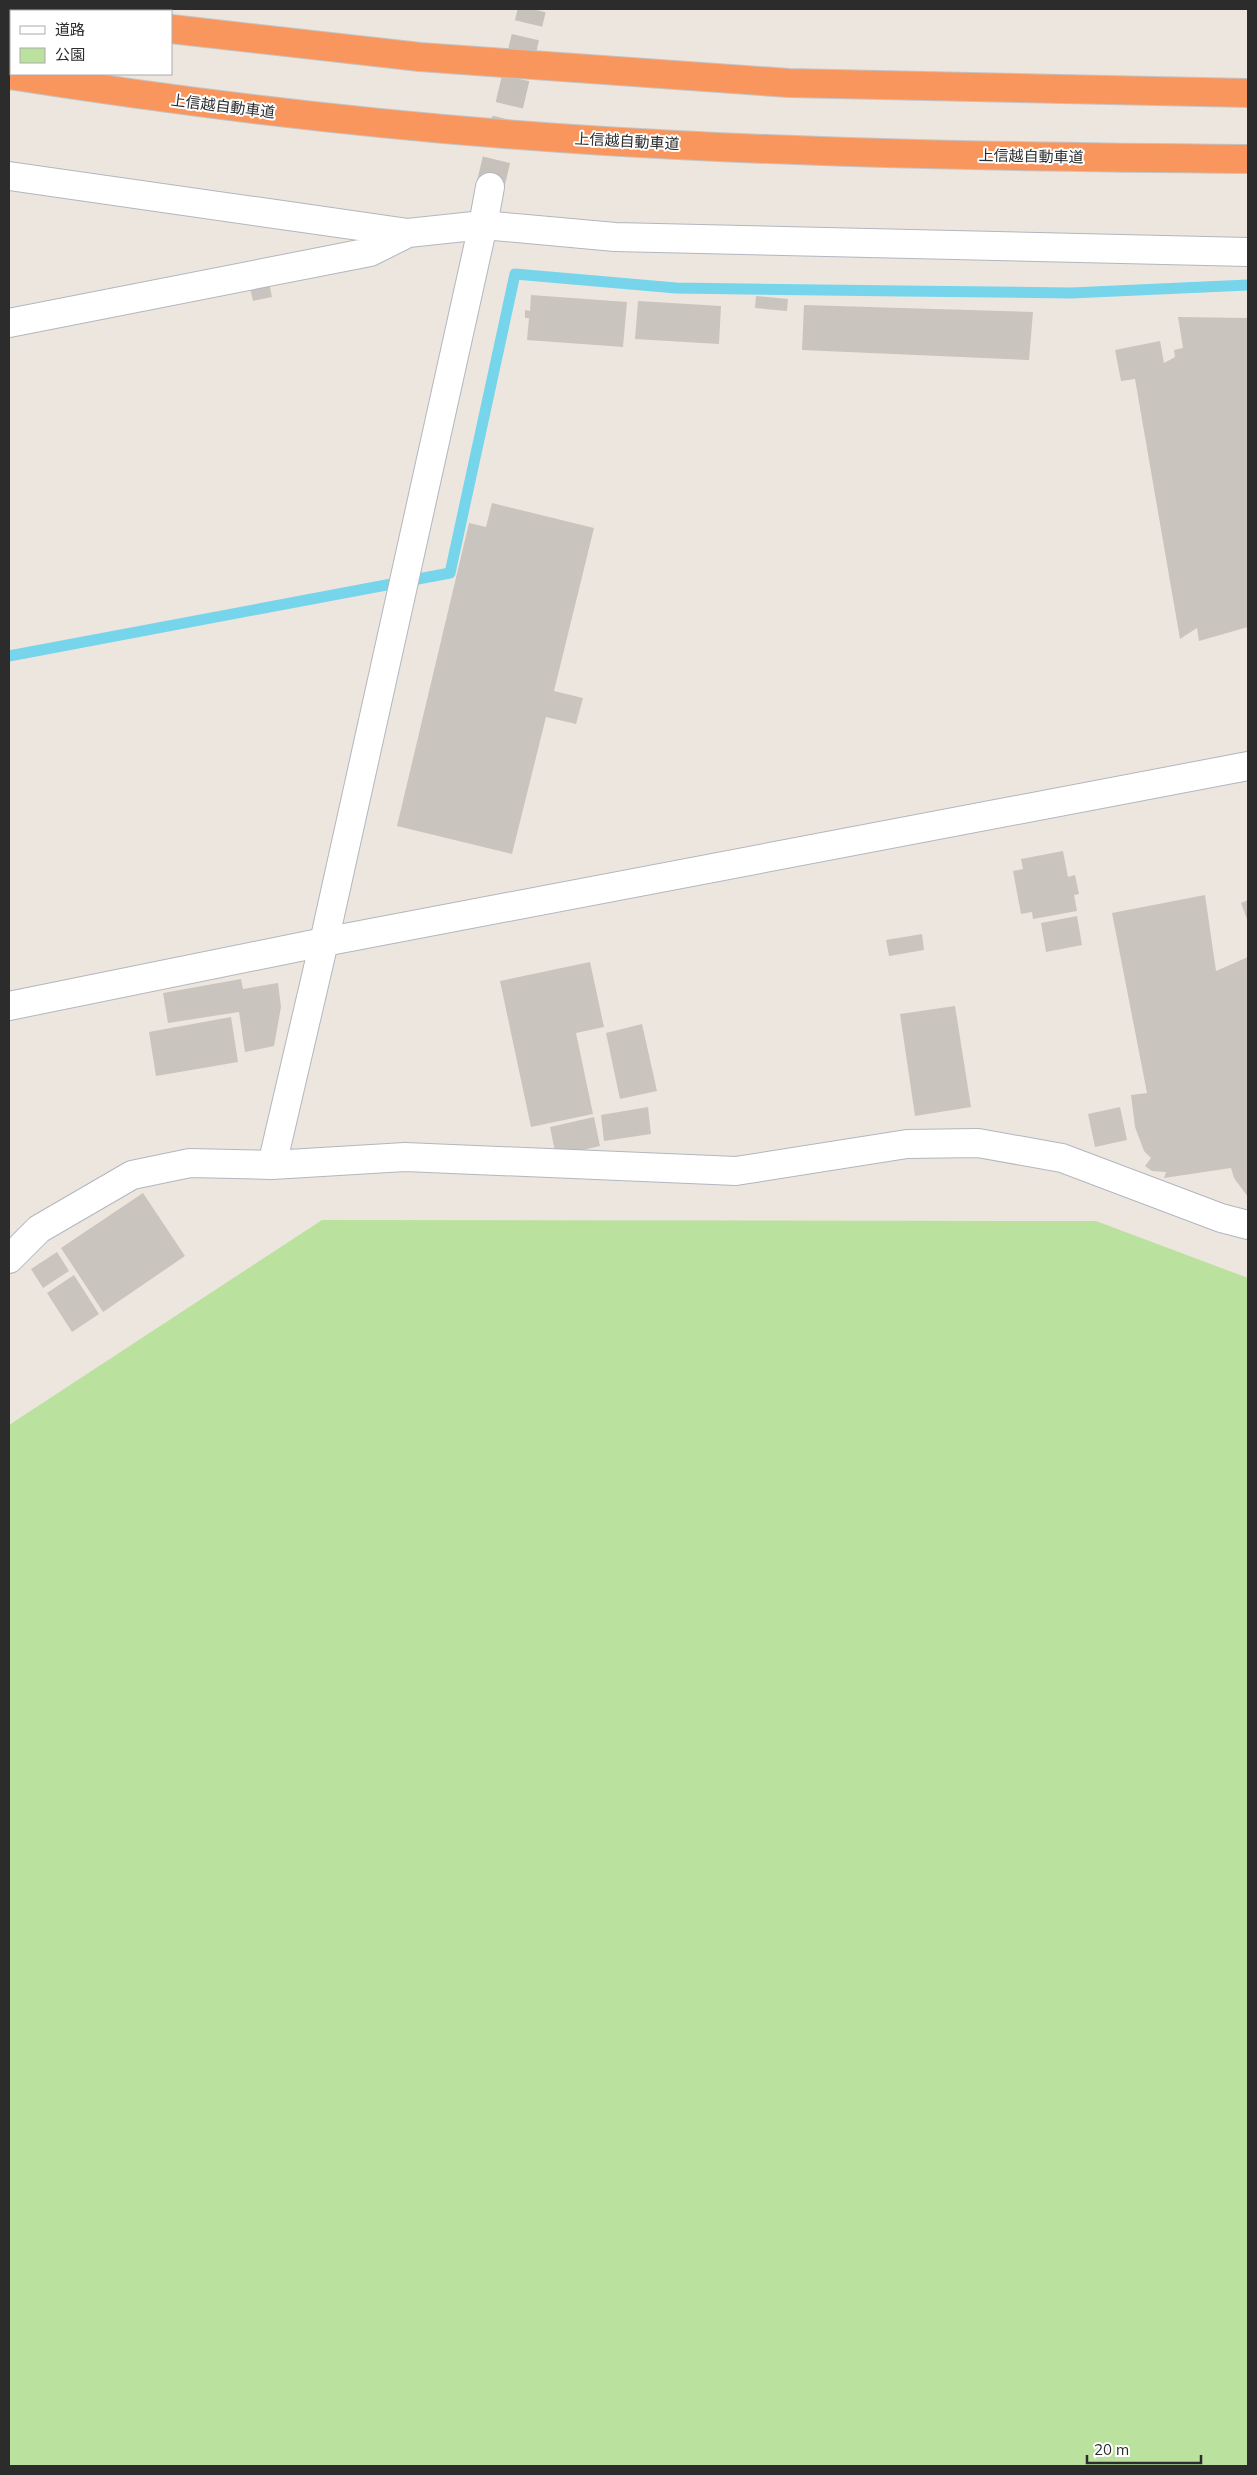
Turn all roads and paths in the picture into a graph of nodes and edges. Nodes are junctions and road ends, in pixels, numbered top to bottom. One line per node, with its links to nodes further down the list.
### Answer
1 (172, 29): 3 (highway)
2 (9, 75): 4 (highway, 上信越自動車道)
3 (1248, 93)
4 (1248, 159)
5 (9, 176): 8 (street)
6 (490, 187): 7 (street)
7 (483, 226): 8 (street); 9 (street); 12 (street)
8 (408, 233): 10 (street)
9 (1248, 252)
10 (9, 323)
11 (1248, 766): 12 (street)
12 (324, 942): 13 (street); 14 (street)
13 (9, 1006)
14 (272, 1165): 15 (street); 16 (street)
15 (1248, 1225)
16 (9, 1259)

